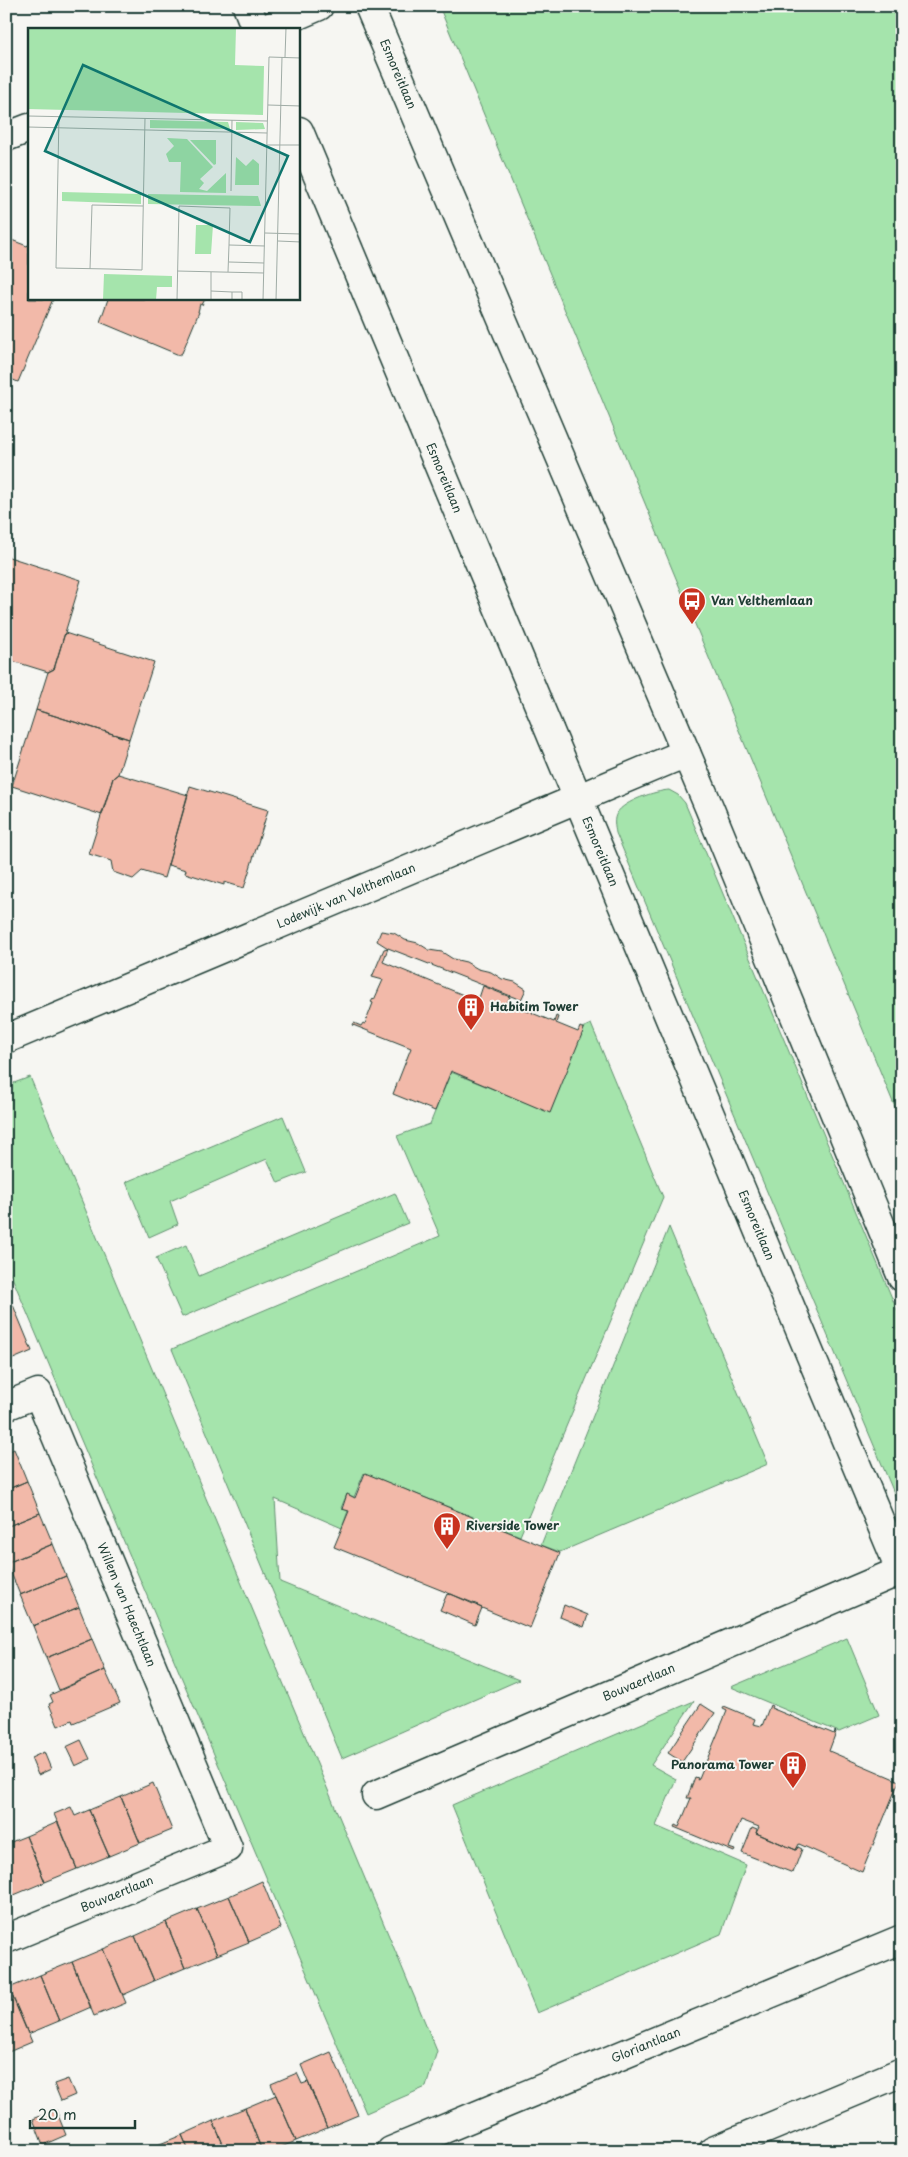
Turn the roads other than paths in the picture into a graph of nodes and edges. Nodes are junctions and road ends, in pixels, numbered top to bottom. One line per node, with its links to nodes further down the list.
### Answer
1 (247, 6): 4 (street)
2 (319, 6): 5 (street)
3 (369, 6): 9 (street, Esmoreitlaan)
4 (256, 28)
5 (267, 28)
6 (28, 128): 8 (street)
7 (300, 133): 10 (street, Esmoreitlaan)
8 (6, 137)
9 (686, 754): 10 (street, Lodewijk van Velthemlaan); 12 (street, Esmoreitlaan)
10 (578, 799): 11 (street, Lodewijk van Velthemlaan); 14 (street, Esmoreitlaan)
11 (6, 1039)
12 (902, 1277)
13 (6, 1406): 16 (street, Willem van Haechtlaan)
14 (901, 1571): 15 (street, Bouvaertlaan)
15 (376, 1795)
16 (228, 1848): 17 (street, Bouvaertlaan)
17 (6, 1939)
18 (902, 1939): 20 (street, Gloriantlaan)
19 (902, 2072): 21 (street)
20 (391, 2151)
21 (713, 2151)

